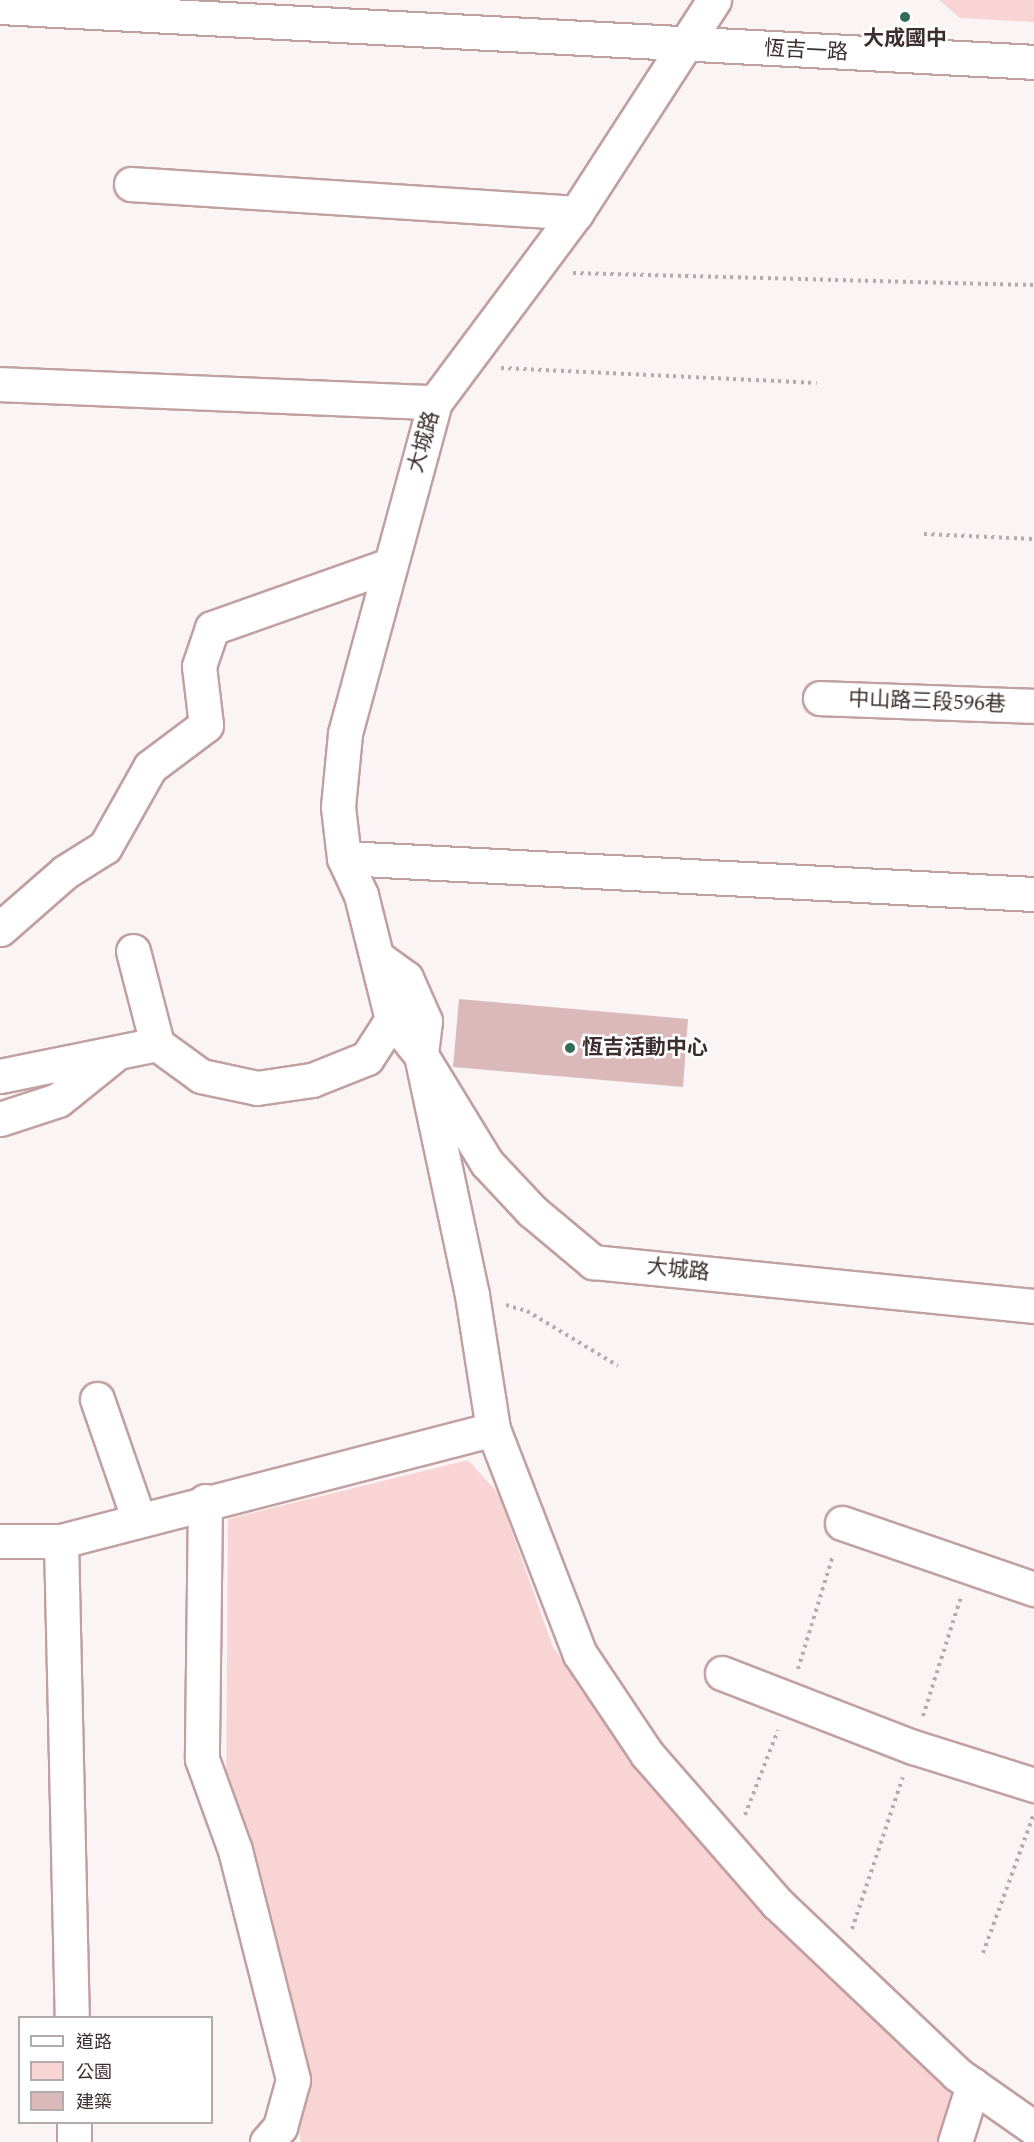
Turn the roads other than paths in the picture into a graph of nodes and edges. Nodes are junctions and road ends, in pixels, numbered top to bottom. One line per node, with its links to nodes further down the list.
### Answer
1 (714, 0): 3 (street, 大城路)
2 (0, 7): 3 (street, 恆吉一路)
3 (685, 45): 4 (street, 恆吉一路); 6 (street, 大城路)
4 (1034, 62)
5 (131, 184): 6 (street)
6 (576, 213): 8 (street, 大城路)
7 (0, 384): 8 (street)
8 (435, 402): 9 (street, 大城路)
9 (390, 565): 12 (street, 大城路); 14 (street)
10 (820, 698): 11 (street, 中山路三段596巷)
11 (1034, 706)
12 (344, 858): 13 (street); 16 (street, 大城路)
13 (1034, 894)
14 (0, 929)
15 (133, 951): 18 (street)
16 (377, 957): 17 (street, 大城路); 20 (street)
17 (392, 1019): 18 (street); 20 (street, 大城路)
18 (157, 1044): 19 (street)
19 (119, 1052): 21 (street); 22 (street)
20 (421, 1055): 23 (street, 大城路); 25 (street)
21 (0, 1076)
22 (0, 1119)
23 (1034, 1306)
24 (97, 1399): 27 (street)
25 (493, 1429): 26 (street); 35 (street)
26 (205, 1501): 27 (street); 39 (street)
27 (139, 1520): 30 (street)
28 (842, 1523): 31 (street)
29 (0, 1541): 30 (street)
30 (61, 1541): 34 (street)
31 (1034, 1589)
32 (722, 1673): 33 (street)
33 (1034, 1785)
34 (72, 2016)
35 (973, 2085): 37 (street); 40 (street)
36 (74, 2124): 38 (street)
37 (1034, 2128)
38 (75, 2142)
39 (267, 2142)
40 (955, 2142)

